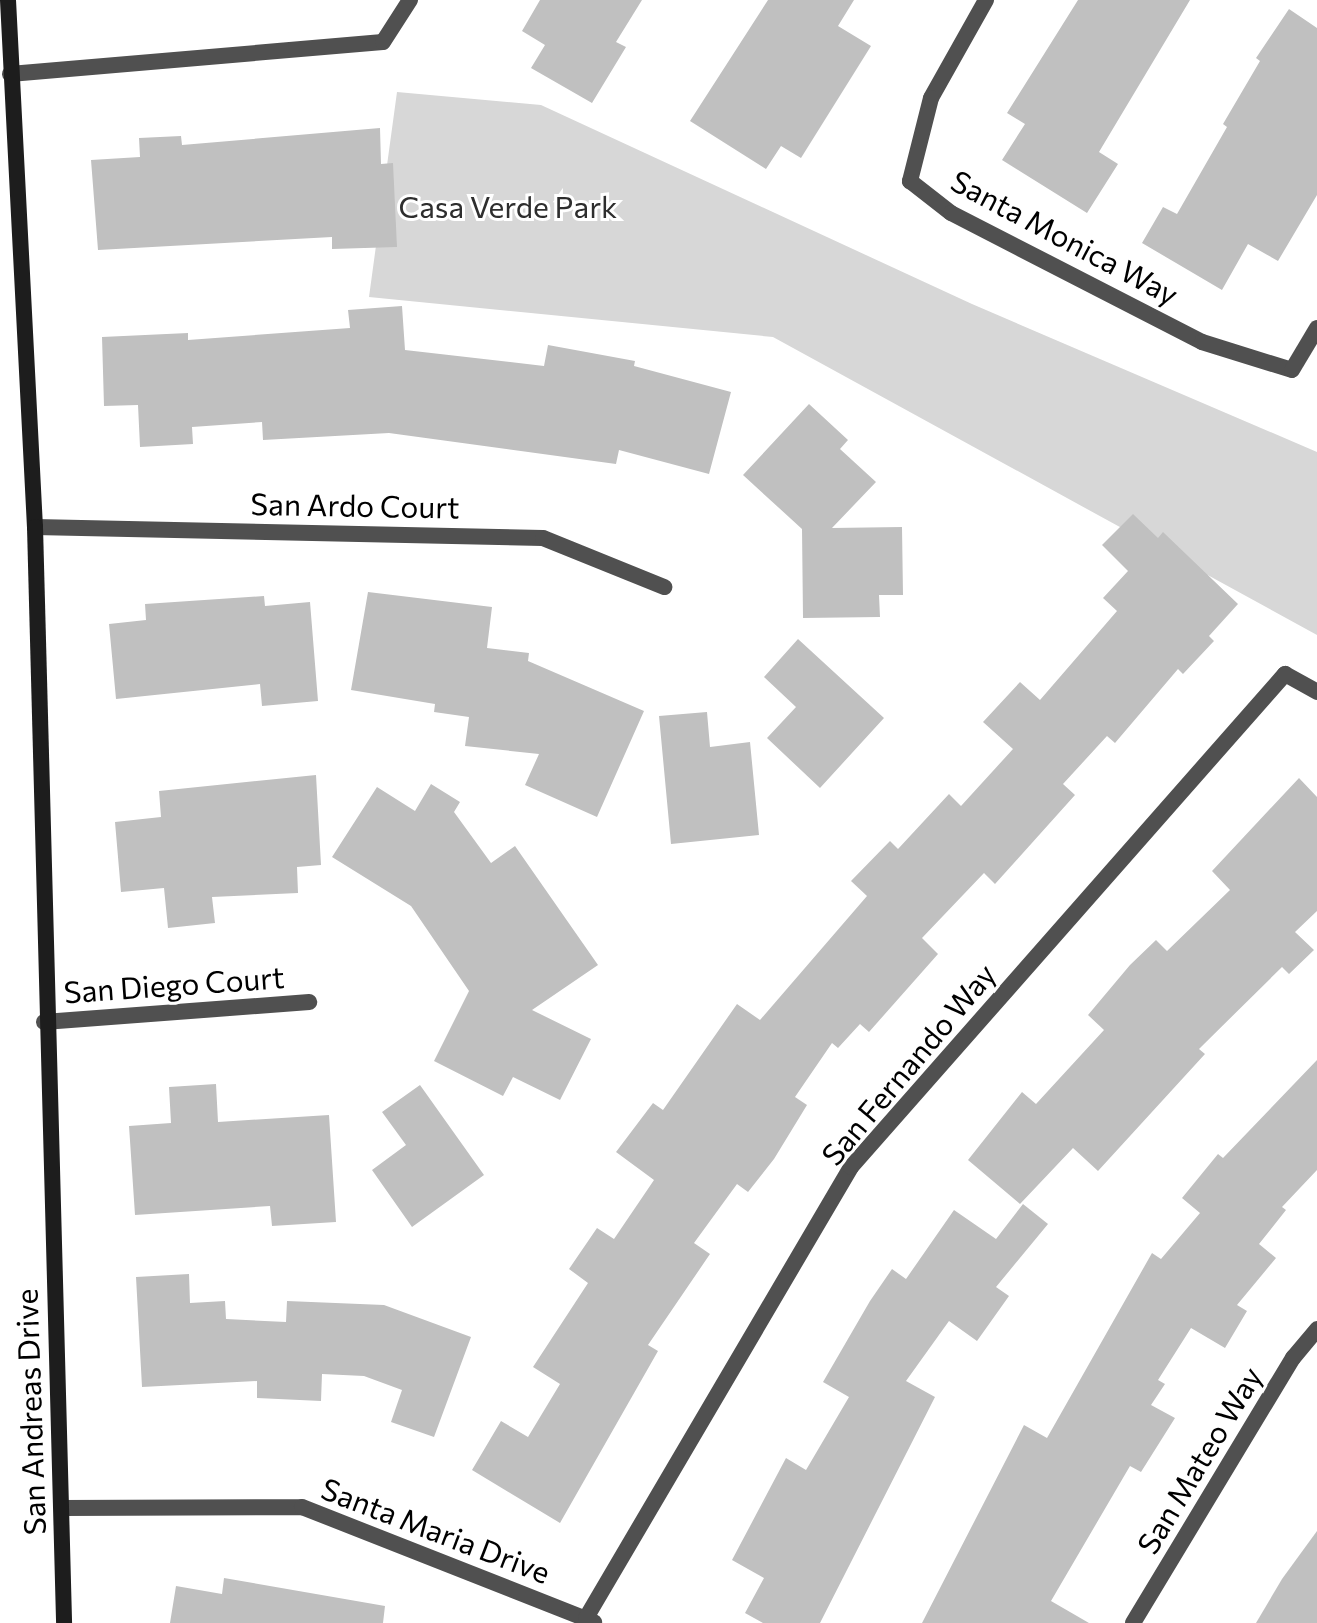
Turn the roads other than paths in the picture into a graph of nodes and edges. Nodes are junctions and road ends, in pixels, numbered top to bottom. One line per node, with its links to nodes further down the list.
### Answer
1 (8, 0): 4 (street, San Andreas Drive)
2 (410, 0): 4 (street)
3 (986, 0): 5 (street, Santa Monica Way)
4 (10, 74): 6 (street, San Andreas Drive)
5 (1317, 328)
6 (35, 527): 7 (street, San Ardo Court); 10 (street, San Andreas Drive)
7 (664, 587)
8 (1317, 692): 13 (street, San Fernando Way)
9 (309, 1002): 10 (street, San Diego Court)
10 (44, 1022): 12 (street, San Andreas Drive)
11 (1317, 1329): 15 (street, San Mateo Way)
12 (62, 1508): 13 (street, Santa Maria Drive); 14 (street, San Andreas Drive)
13 (590, 1620)
14 (64, 1623)
15 (1133, 1623)

